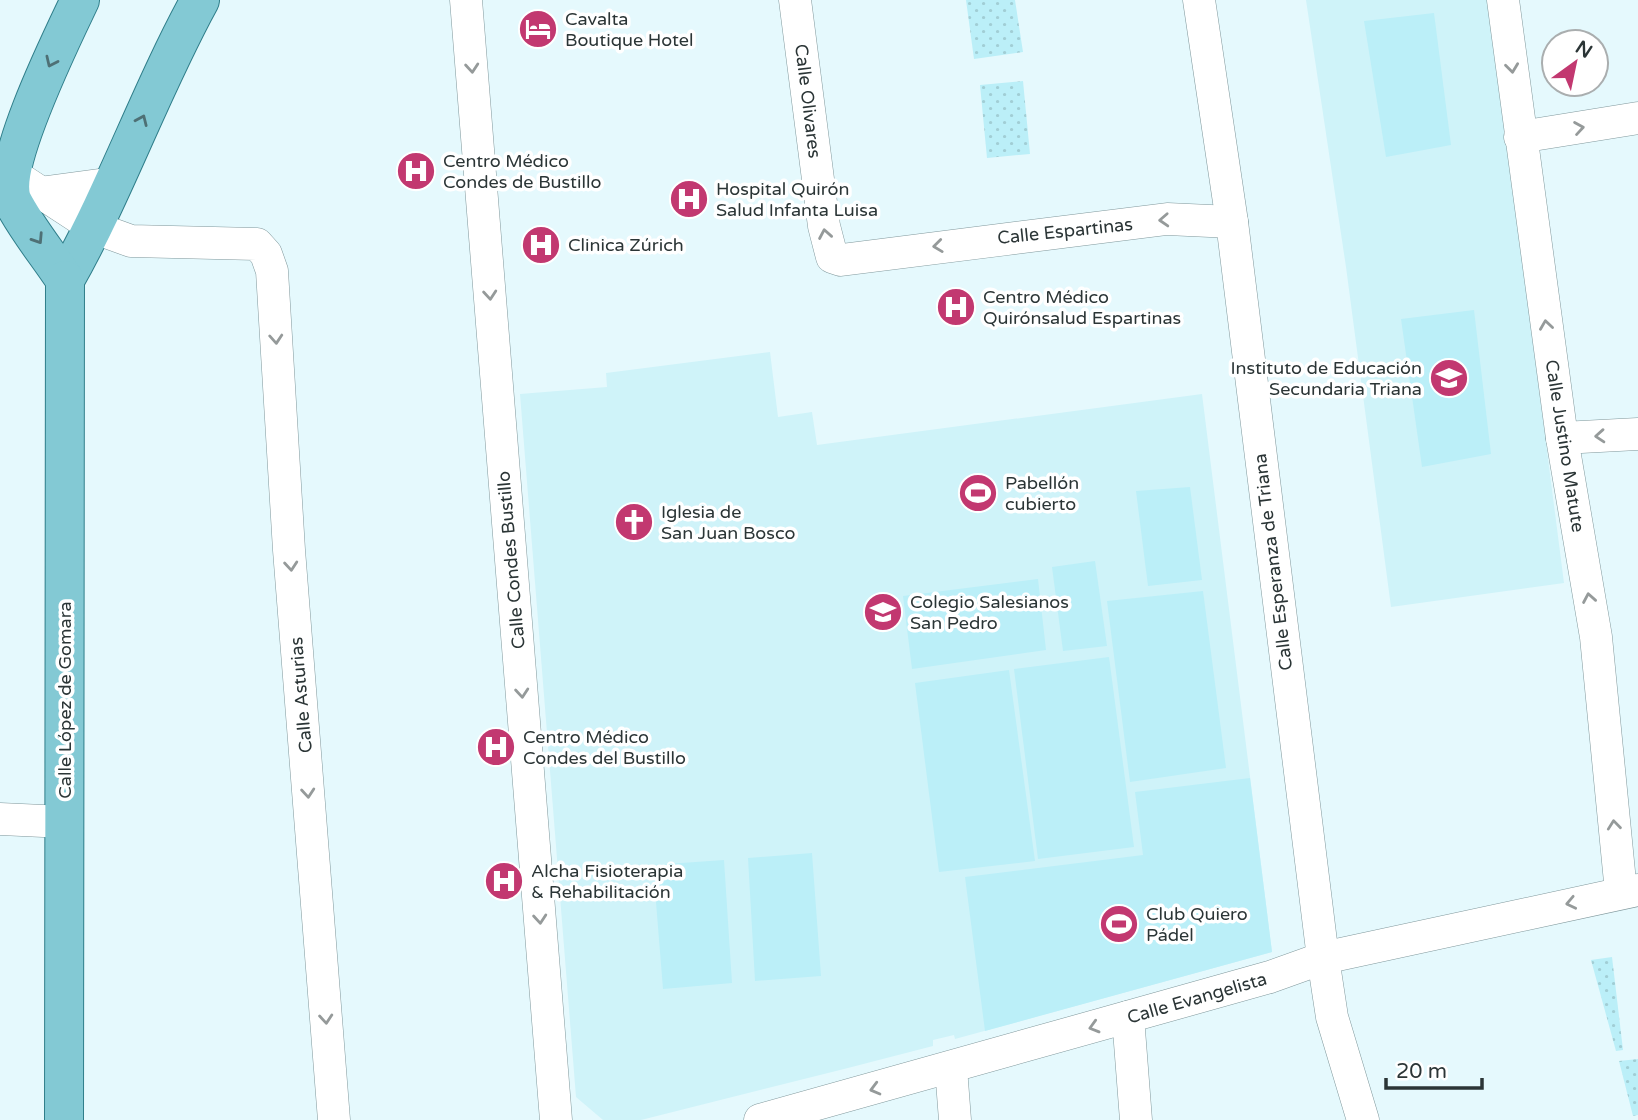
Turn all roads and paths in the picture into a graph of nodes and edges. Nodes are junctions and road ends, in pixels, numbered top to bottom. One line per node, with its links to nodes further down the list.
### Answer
1 (80, 0): 10 (main road, one-way to 10)
2 (200, 0): 9 (main road, one-way to 2)
3 (466, 0): 25 (street, Calle Condes Bustillo, one-way to 25)
4 (795, 0): 13 (street, Calle Olivares, one-way to 4)
5 (1199, 0): 11 (street, Calle Esperanza de Triana)
6 (1503, 0): 8 (street, Calle Justino Matute, one-way to 8)
7 (1638, 118): 8 (street, one-way to 7)
8 (1520, 137): 16 (street, Calle Justino Matute, one-way to 8)
9 (114, 183): 10 (street); 12 (main road)
10 (12, 186): 12 (street); 14 (main road, one-way to 14)
11 (1232, 222): 13 (street, Calle Espartinas, one-way to 13); 20 (street, Calle Esperanza de Triana)
12 (94, 228): 14 (main road); 24 (street, Calle Asturias, one-way to 24)
13 (899, 250)
14 (65, 280): 18 (main road, Calle López de Gomara)
15 (1638, 433): 16 (street, one-way to 16)
16 (1562, 438): 19 (street, Calle Justino Matute, one-way to 16)
17 (0, 819): 18 (street)
18 (65, 822): 23 (main road, Calle López de Gomara)
19 (1630, 891): 20 (street, Calle Evangelista, one-way to 20)
20 (1323, 958): 21 (street, Calle Evangelista); 29 (street, Calle Esperanza de Triana)
21 (1128, 1017): 22 (street, Calle Evangelista, one-way to 22); 28 (street)
22 (951, 1068): 26 (street, Calle Evangelista, one-way to 26); 27 (street)
23 (64, 1120)
24 (334, 1120)
25 (556, 1120)
26 (761, 1120)
27 (955, 1120)
28 (1136, 1120)
29 (1363, 1120)

